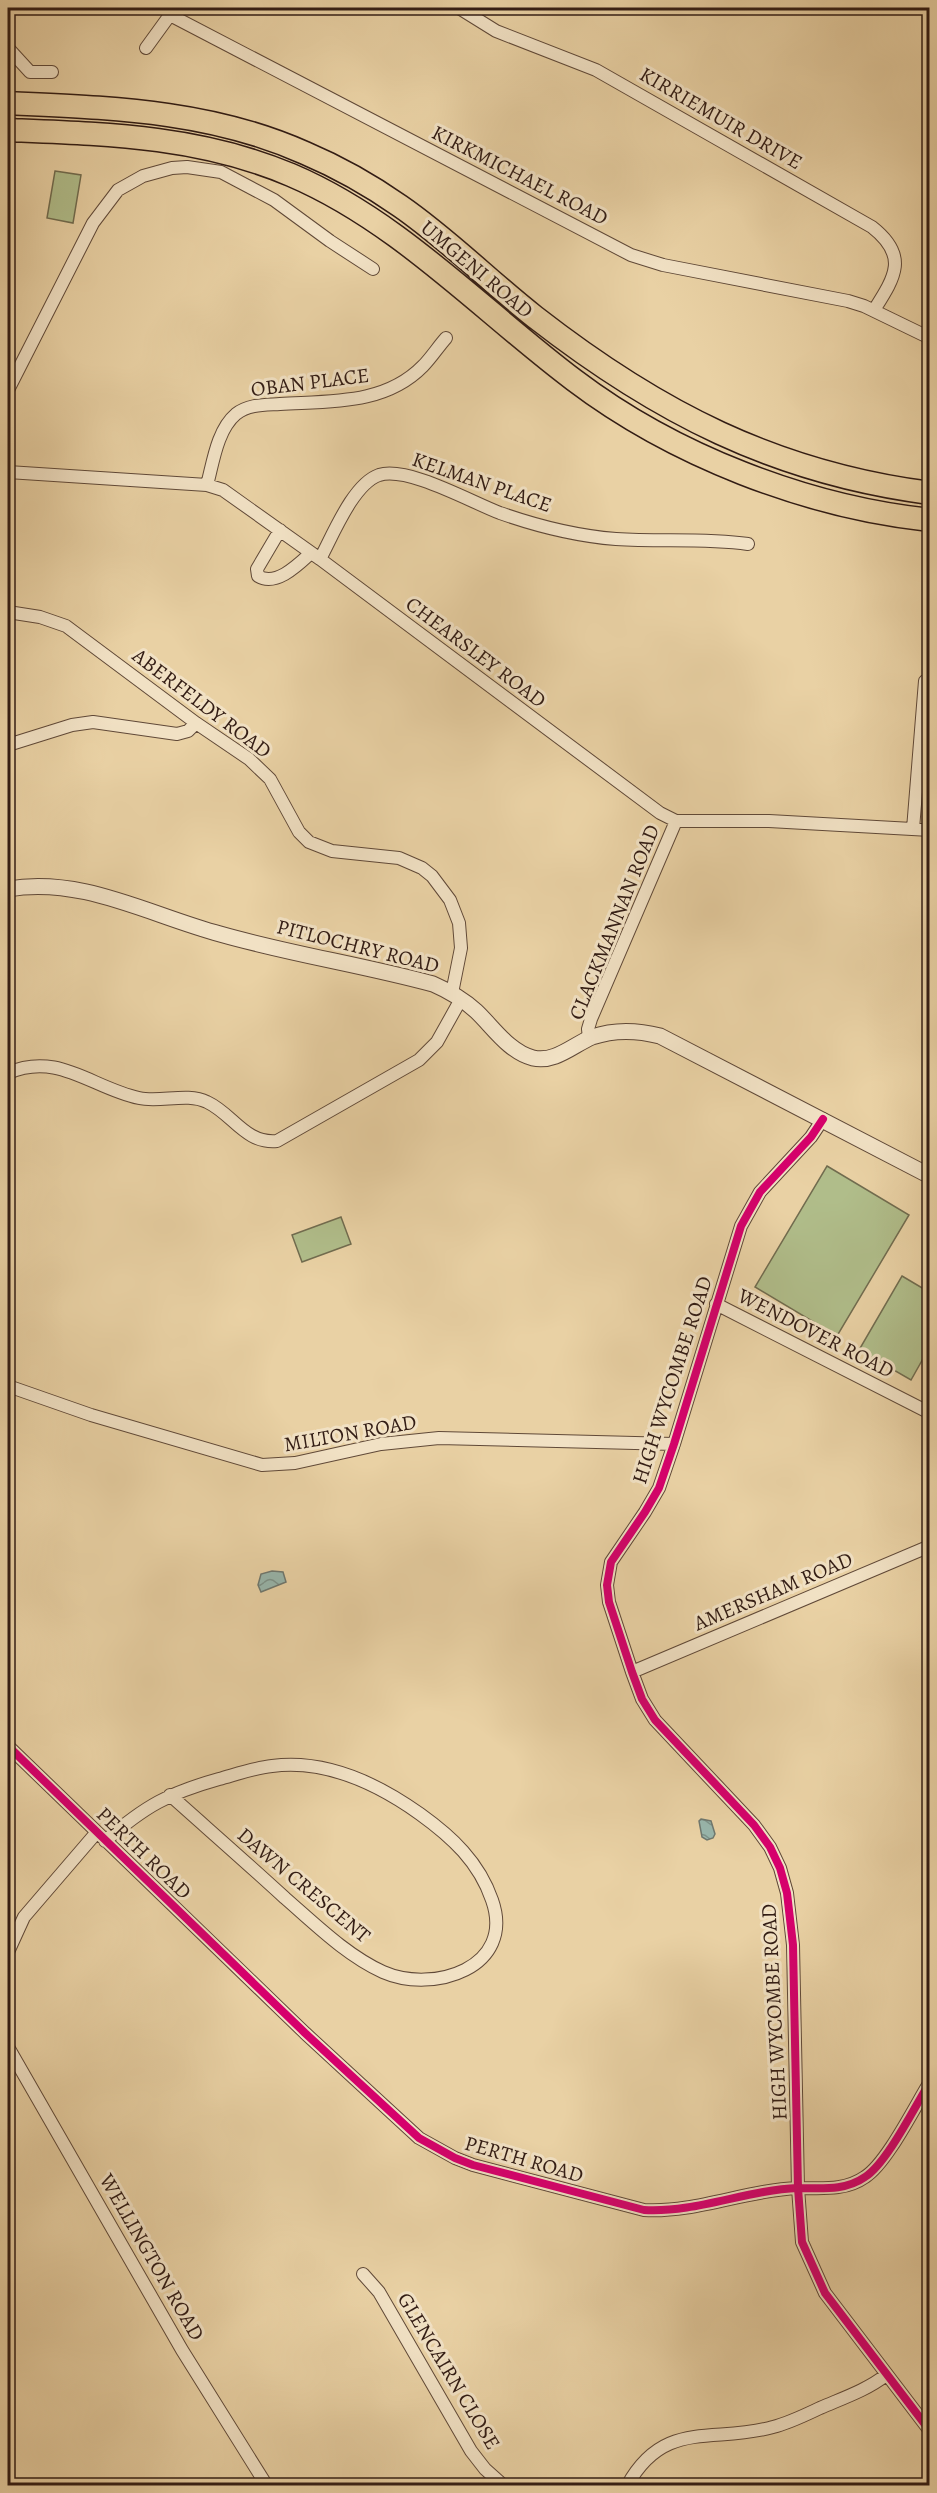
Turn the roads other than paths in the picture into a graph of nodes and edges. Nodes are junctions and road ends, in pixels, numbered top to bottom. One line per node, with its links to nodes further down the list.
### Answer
1 (459, 8): 9 (street, KIRRIEMUIR DRIVE)
2 (172, 11): 4 (street); 9 (street, KIRKMICHAEL ROAD)
3 (8, 48): 5 (street)
4 (146, 48)
5 (52, 72)
6 (8, 102): 15 (highway, UMGENI ROAD)
7 (8, 130): 16 (highway, UMGENI ROAD)
8 (373, 268): 12 (street)
9 (874, 310): 11 (street, KIRKMICHAEL ROAD)
10 (446, 338): 14 (street, OBAN PLACE)
11 (930, 338)
12 (8, 390)
13 (8, 472): 14 (street, CHEARSLEY ROAD)
14 (207, 485): 17 (street, CHEARSLEY ROAD)
15 (930, 493)
16 (930, 520)
17 (280, 530): 19 (street, CHEARSLEY ROAD); 19 (street)
18 (748, 543): 19 (street, KELMAN PLACE)
19 (316, 556): 24 (street, CHEARSLEY ROAD)
20 (8, 612): 22 (street, ABERFELDY ROAD)
21 (926, 681): 25 (street)
22 (196, 723): 23 (street); 28 (street, ABERFELDY ROAD)
23 (8, 745)
24 (675, 821): 25 (street); 29 (street, CLACKMANNAN ROAD)
25 (914, 829): 26 (street)
26 (930, 830)
27 (8, 889): 28 (street, PITLOCHRY ROAD)
28 (457, 996): 29 (street, PITLOCHRY ROAD); 30 (street, ABERFELDY ROAD)
29 (589, 1038): 31 (street, PITLOCHRY ROAD)
30 (8, 1073)
31 (823, 1119): 32 (street, PITLOCHRY ROAD); 33 (street, HIGH WYCOMBE ROAD)
32 (930, 1176)
33 (716, 1304): 37 (street, WENDOVER ROAD); 38 (street, HIGH WYCOMBE ROAD)
34 (8, 1338): 35 (street)
35 (8, 1357)
36 (8, 1386): 38 (street, MILTON ROAD)
37 (930, 1413)
38 (674, 1444): 40 (street, HIGH WYCOMBE ROAD)
39 (930, 1546): 40 (street, AMERSHAM ROAD)
40 (632, 1672): 47 (street, HIGH WYCOMBE ROAD)
41 (8, 1746): 43 (street, PERTH ROAD)
42 (170, 1795): 42 (street, DAWN CRESCENT); 43 (street, DAWN CRESCENT)
43 (101, 1837): 44 (street, DAWN CRESCENT); 47 (street, PERTH ROAD)
44 (8, 1952)
45 (8, 2047): 51 (street, WELLINGTON ROAD)
46 (930, 2082): 47 (street, PERTH ROAD)
47 (798, 2188): 49 (street)
48 (363, 2274): 52 (street, GLENCAIRN CLOSE)
49 (886, 2375): 50 (street); 53 (street)
50 (930, 2431)
51 (267, 2486)
52 (504, 2486)
53 (627, 2486)

